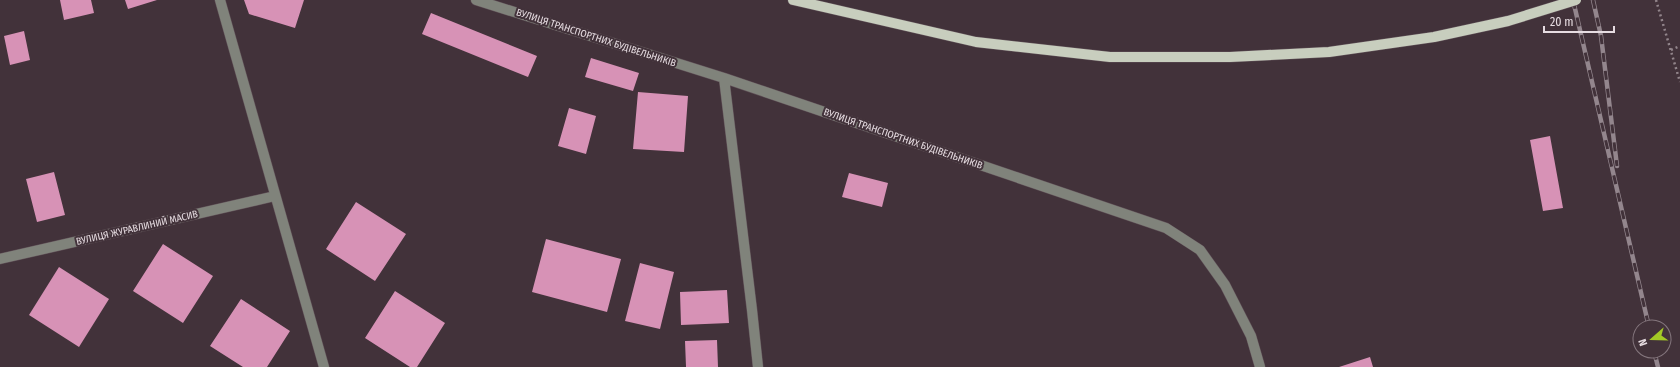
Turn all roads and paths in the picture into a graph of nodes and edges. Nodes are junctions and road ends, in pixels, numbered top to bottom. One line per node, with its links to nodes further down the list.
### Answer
1 (220, 0): 10 (street)
2 (476, 0): 8 (street, ВУЛИЦЯ ТРАНСПОРТНИХ БУДІВЕЛЬНИКІВ)
3 (793, 0): 4 (main road, bridge)
4 (1576, 0)
5 (1656, 0): 7 (path)
6 (1680, 46): 7 (path)
7 (1671, 50): 9 (path)
8 (724, 78): 13 (street); 14 (street, ВУЛИЦЯ ТРАНСПОРТНИХ БУДІВЕЛЬНИКІВ)
9 (1680, 82)
10 (275, 196): 11 (street, ВУЛИЦЯ ЖУРАВЛИНИЙ МАСИВ); 12 (street)
11 (0, 259)
12 (324, 367)
13 (758, 367)
14 (1260, 367)

